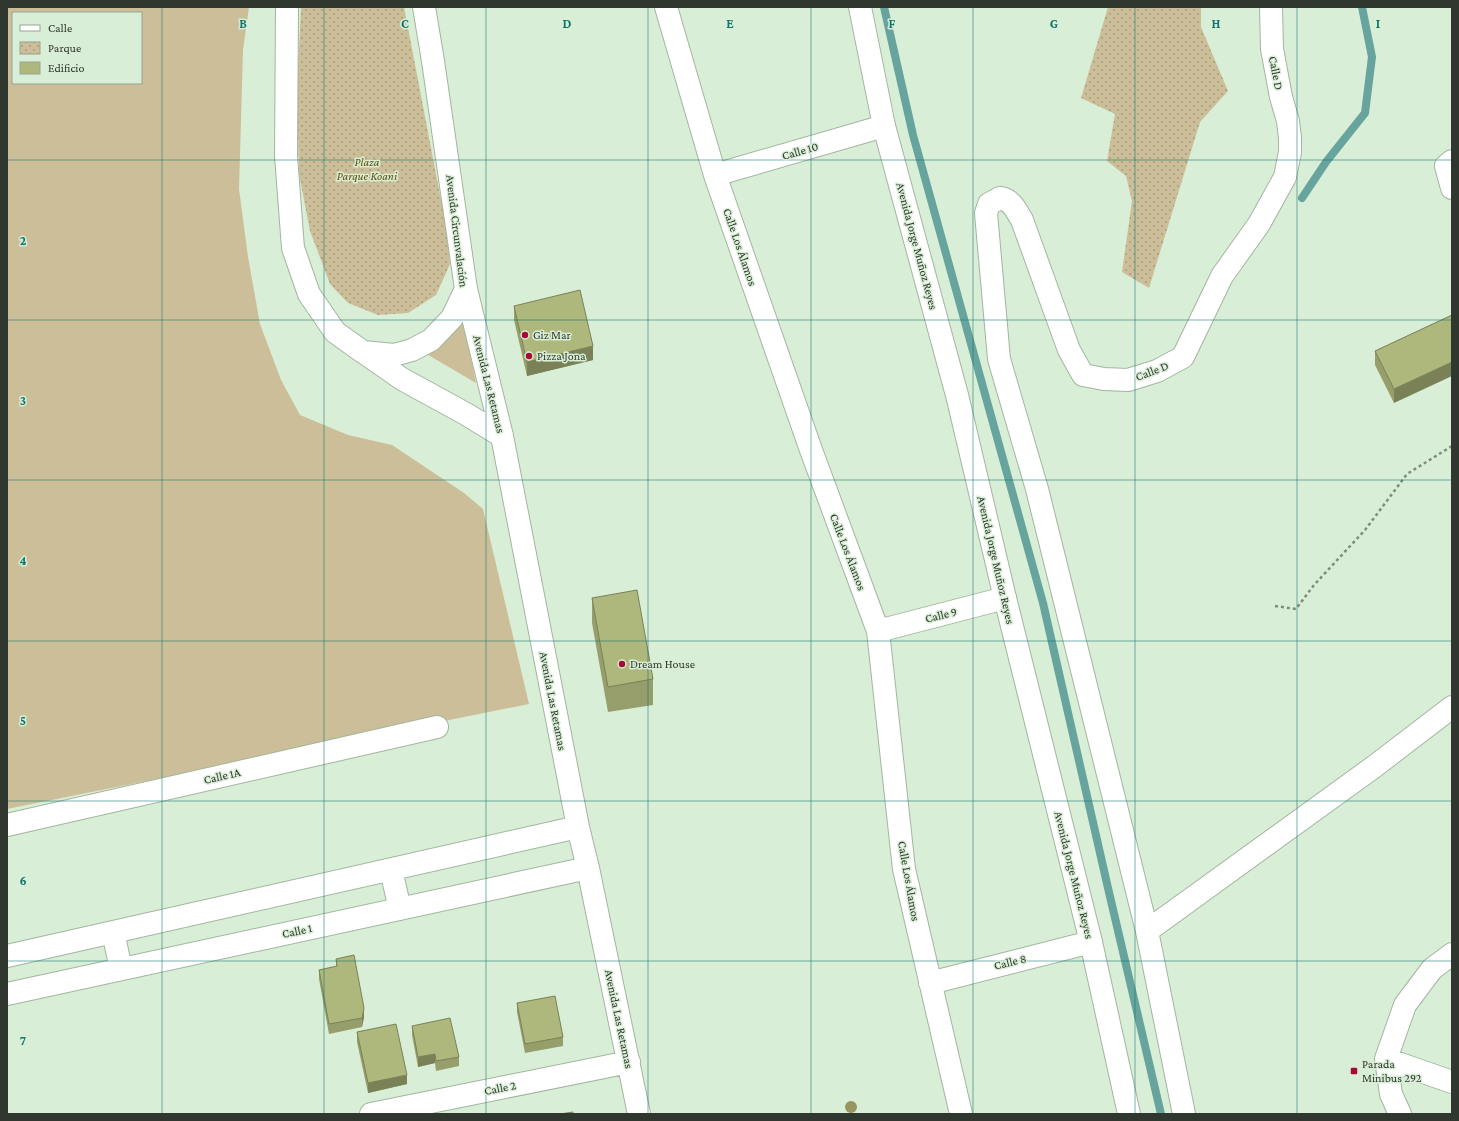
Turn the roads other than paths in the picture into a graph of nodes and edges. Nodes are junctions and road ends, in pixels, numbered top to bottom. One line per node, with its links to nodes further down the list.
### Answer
1 (287, 7): 11 (street)
2 (424, 7): 10 (street, Avenida Circunvalación)
3 (666, 7): 8 (street, Calle Los Álamos)
4 (860, 7): 6 (street, Avenida Jorge Muñoz Reyes)
5 (1271, 7): 22 (street, Calle D)
6 (884, 126): 8 (street, Calle 10); 13 (street, Avenida Jorge Muñoz Reyes)
7 (1449, 164): 9 (street)
8 (715, 175): 14 (street, Calle Los Álamos)
9 (1452, 188)
10 (466, 289): 11 (street, Avenida Circunvalación); 12 (street, Avenida Las Retamas)
11 (363, 352): 12 (street)
12 (502, 436): 18 (street, Avenida Las Retamas)
13 (1005, 598): 14 (street, Calle 9); 24 (street, Avenida Jorge Muñoz Reyes)
14 (878, 631): 28 (street, Calle Los Álamos)
15 (1452, 707): 22 (street)
16 (437, 727): 17 (street, Calle 1A)
17 (7, 825)
18 (578, 828): 19 (street, Avenida Las Retamas); 20 (street)
19 (588, 868): 21 (street, Calle 1); 31 (street, Avenida Las Retamas)
20 (391, 870): 21 (street); 23 (street)
21 (400, 908): 27 (street, Calle 1)
22 (1147, 931): 37 (street)
23 (113, 932): 26 (street); 27 (street)
24 (1091, 942): 28 (street, Calle 8); 36 (street, Avenida Jorge Muñoz Reyes)
25 (1452, 954): 30 (street)
26 (7, 956)
27 (121, 969): 29 (street, Calle 1)
28 (930, 982): 35 (street, Calle Los Álamos)
29 (7, 994)
30 (1386, 1059): 32 (street); 38 (street)
31 (628, 1062): 33 (street, Calle 2); 34 (street, Avenida Las Retamas)
32 (1452, 1082)
33 (371, 1114)
34 (639, 1114)
35 (961, 1114)
36 (1129, 1114)
37 (1184, 1114)
38 (1400, 1114)

